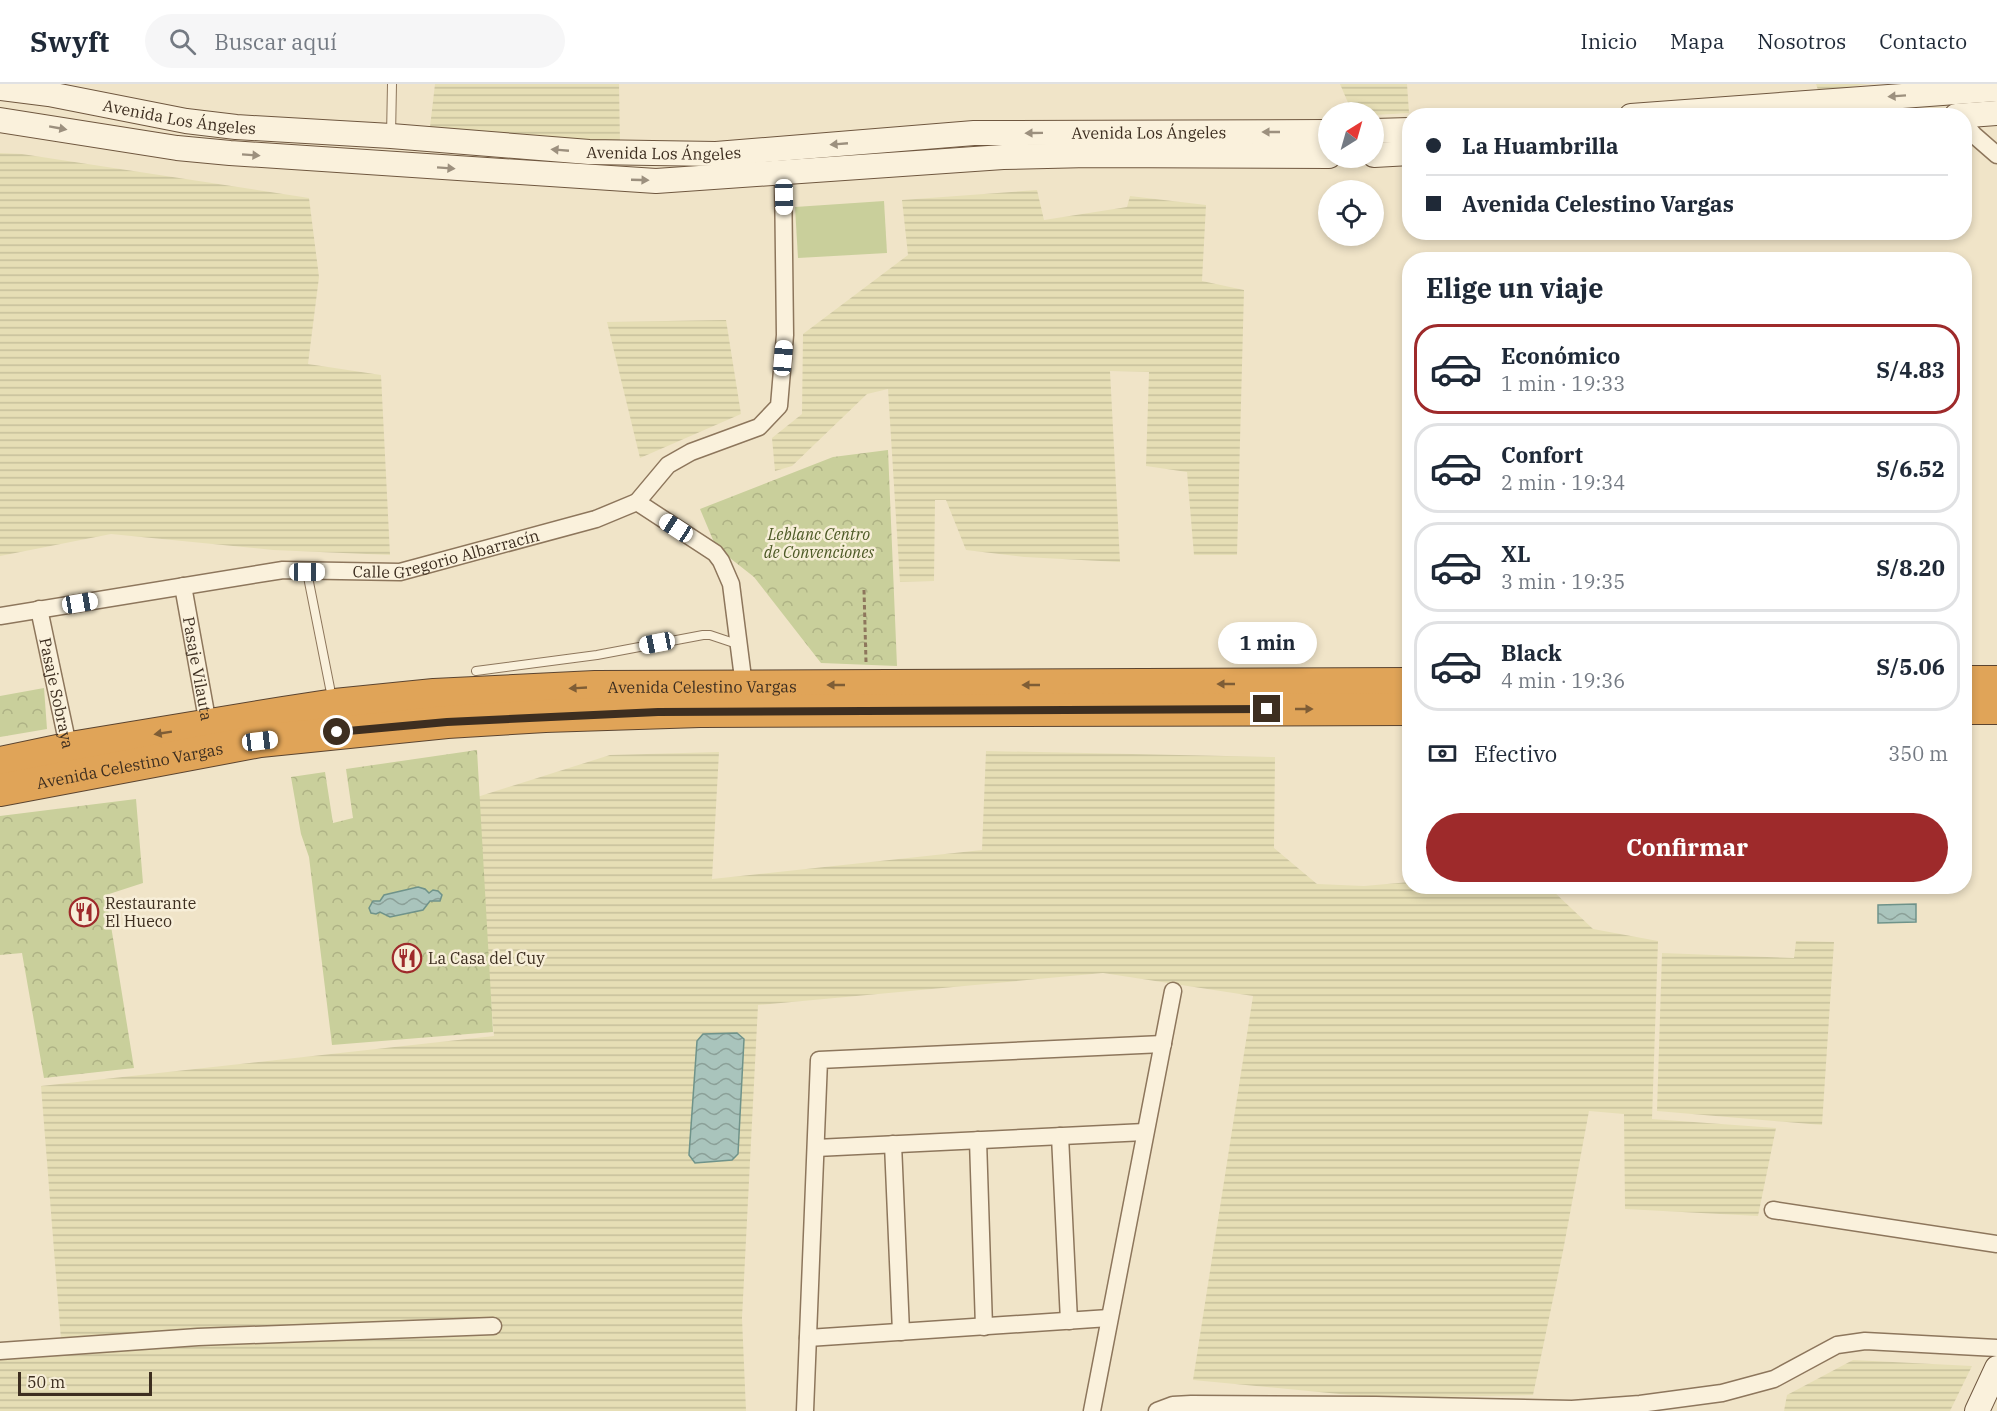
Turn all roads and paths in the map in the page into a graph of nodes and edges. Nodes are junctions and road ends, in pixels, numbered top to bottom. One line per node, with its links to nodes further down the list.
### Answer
1 (392, 84): 12 (lane)
2 (0, 88): 12 (main road, Avenida Los Ángeles)
3 (1997, 89): 4 (main road)
4 (1958, 104): 5 (main road, one-way to 5); 6 (main road)
5 (1849, 108)
6 (1997, 113)
7 (0, 120): 17 (main road, Avenida Los Ángeles, one-way to 17)
8 (1402, 130): 9 (main road)
9 (1384, 131)
10 (1318, 132): 12 (main road, Avenida Los Ángeles, one-way to 12)
11 (1972, 133): 15 (street)
12 (391, 136)
13 (1402, 153): 14 (main road)
14 (1384, 154)
15 (1997, 155)
16 (1318, 156): 17 (main road, Avenida Los Ángeles)
17 (783, 174): 18 (street)
18 (637, 502): 19 (street, Calle Gregorio Albarracín); 24 (street)
19 (307, 572): 20 (street, Calle Gregorio Albarracín); 29 (lane)
20 (183, 586): 22 (street, Calle Gregorio Albarracín); 34 (street, Pasaje Vilauta)
21 (864, 591): 26 (path)
22 (39, 609): 23 (street, Calle Gregorio Albarracín); 35 (street, Pasaje Sobraya)
23 (0, 616)
24 (737, 644): 25 (lane); 28 (street)
25 (476, 670)
26 (866, 685): 31 (highway, Avenida Celestino Vargas); 32 (highway, Avenida Celestino Vargas, one-way to 32)
27 (1402, 685): 30 (highway, Avenida Celestino Vargas)
28 (744, 686): 32 (highway, Avenida Celestino Vargas); 34 (highway, Avenida Celestino Vargas, one-way to 34)
29 (330, 688)
30 (1267, 696): 31 (highway, Avenida Celestino Vargas); 33 (highway, Avenida Celestino Vargas, one-way to 33)
31 (971, 698): 32 (highway, Avenida Celestino Vargas)
32 (801, 699): 34 (highway, Avenida Celestino Vargas)
33 (1402, 708)
34 (211, 737): 35 (highway, Avenida Celestino Vargas)
35 (72, 762): 36 (highway, Avenida Celestino Vargas); 37 (highway, Avenida Celestino Vargas)
36 (0, 763)
37 (0, 790)
38 (1173, 991): 39 (street)
39 (1163, 1044): 40 (street); 44 (street)
40 (1146, 1132): 41 (street); 47 (street)
41 (1060, 1136): 42 (street); 48 (street)
42 (978, 1140): 43 (street); 50 (street)
43 (893, 1144): 44 (street); 51 (street)
44 (816, 1148): 52 (street)
45 (1773, 1210): 46 (street)
46 (1997, 1244)
47 (1109, 1318): 48 (street); 59 (street)
48 (1069, 1321): 50 (street)
49 (493, 1326): 54 (street)
50 (984, 1327): 51 (street)
51 (901, 1332): 52 (street)
52 (808, 1338): 58 (street)
53 (1997, 1348): 57 (street)
54 (0, 1351)
55 (1997, 1368): 61 (main road)
56 (1191, 1407): 57 (street); 60 (street)
57 (1455, 1409)
58 (806, 1411)
59 (1092, 1411)
60 (1157, 1411)
61 (1977, 1411)

